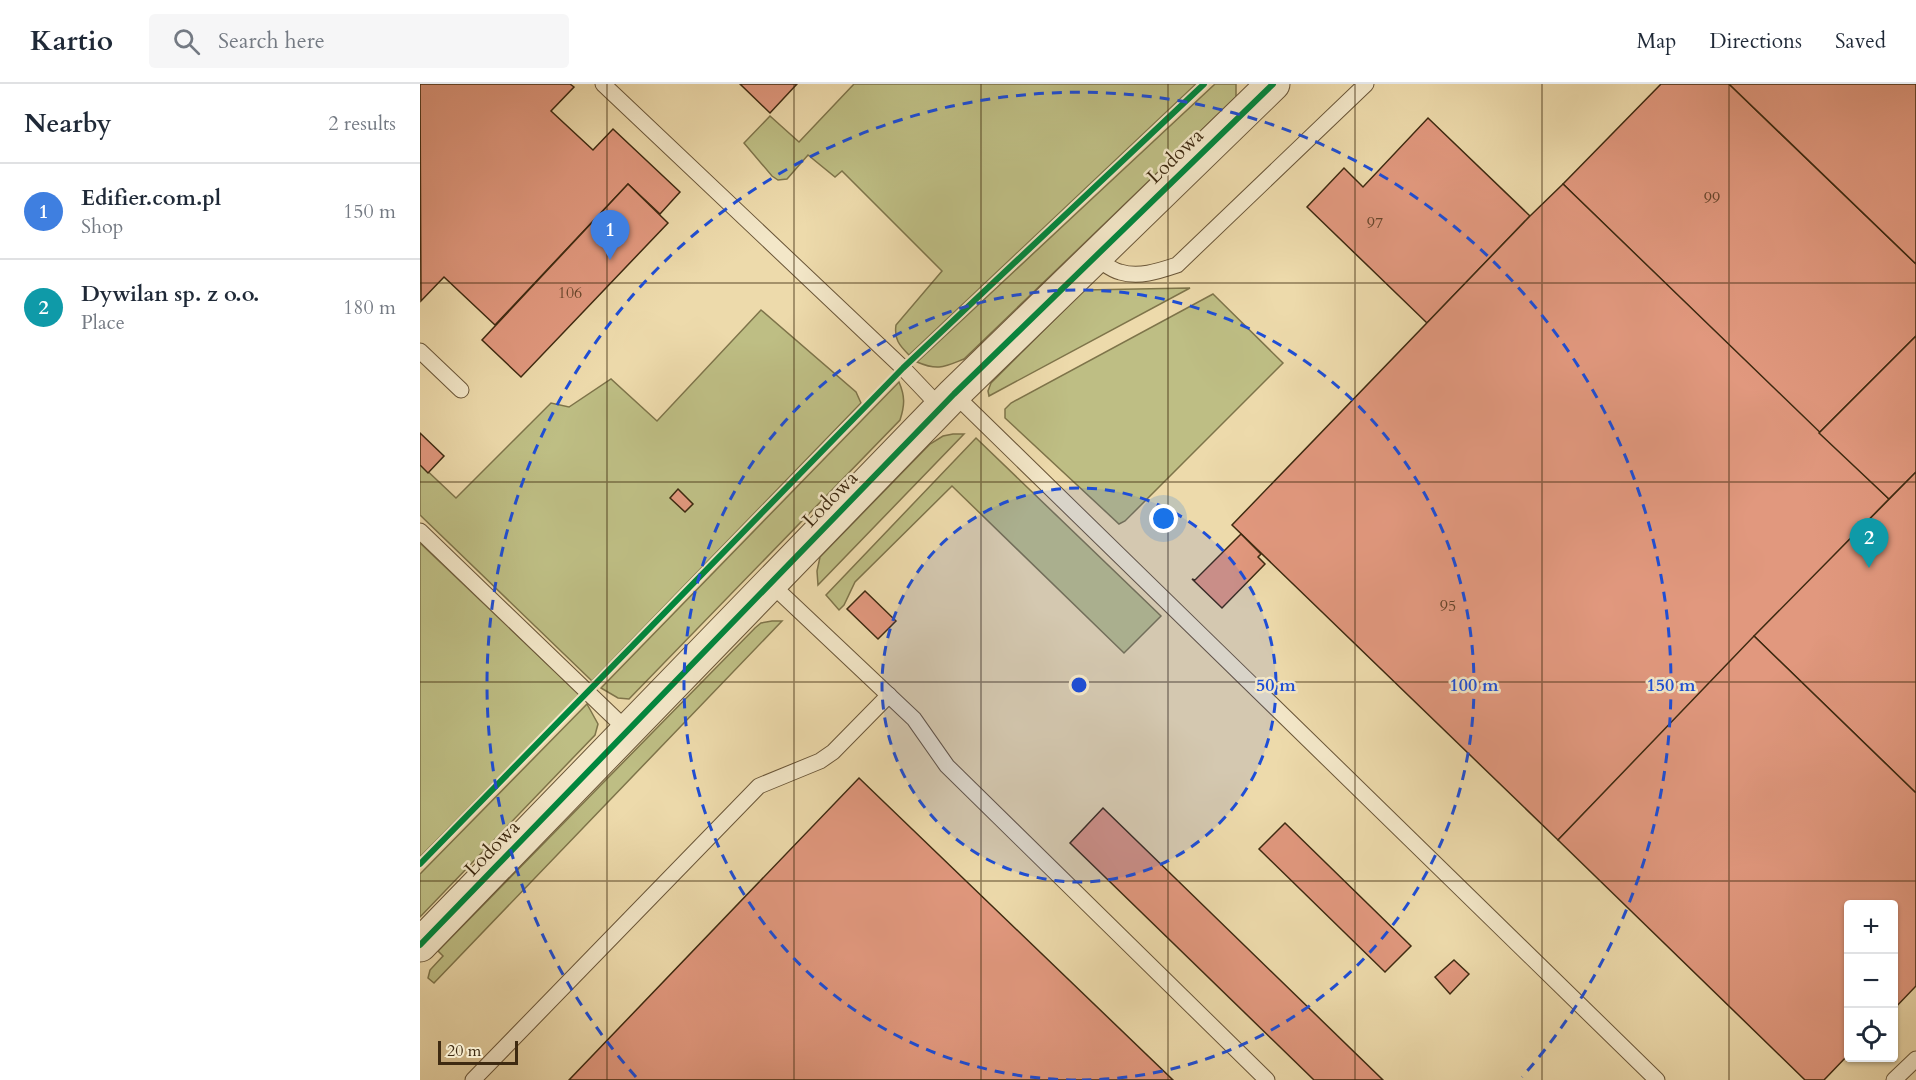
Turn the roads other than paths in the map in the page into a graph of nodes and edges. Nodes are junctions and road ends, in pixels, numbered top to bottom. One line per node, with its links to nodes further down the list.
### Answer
1 (603, 84): 7 (lane)
2 (1366, 84): 4 (lane)
3 (1271, 85): 4 (street, Lodowa)
4 (1095, 258): 7 (street, Lodowa)
5 (420, 351): 6 (lane)
6 (460, 390)
7 (948, 401): 9 (street, Lodowa); 16 (lane)
8 (420, 531): 11 (lane)
9 (771, 584): 10 (lane); 11 (street, Lodowa)
10 (889, 695): 14 (lane); 15 (lane)
11 (628, 731): 12 (street, Lodowa)
12 (420, 945)
13 (1916, 1059): 17 (lane)
14 (473, 1080)
15 (1267, 1080)
16 (1657, 1080)
17 (1894, 1080)

